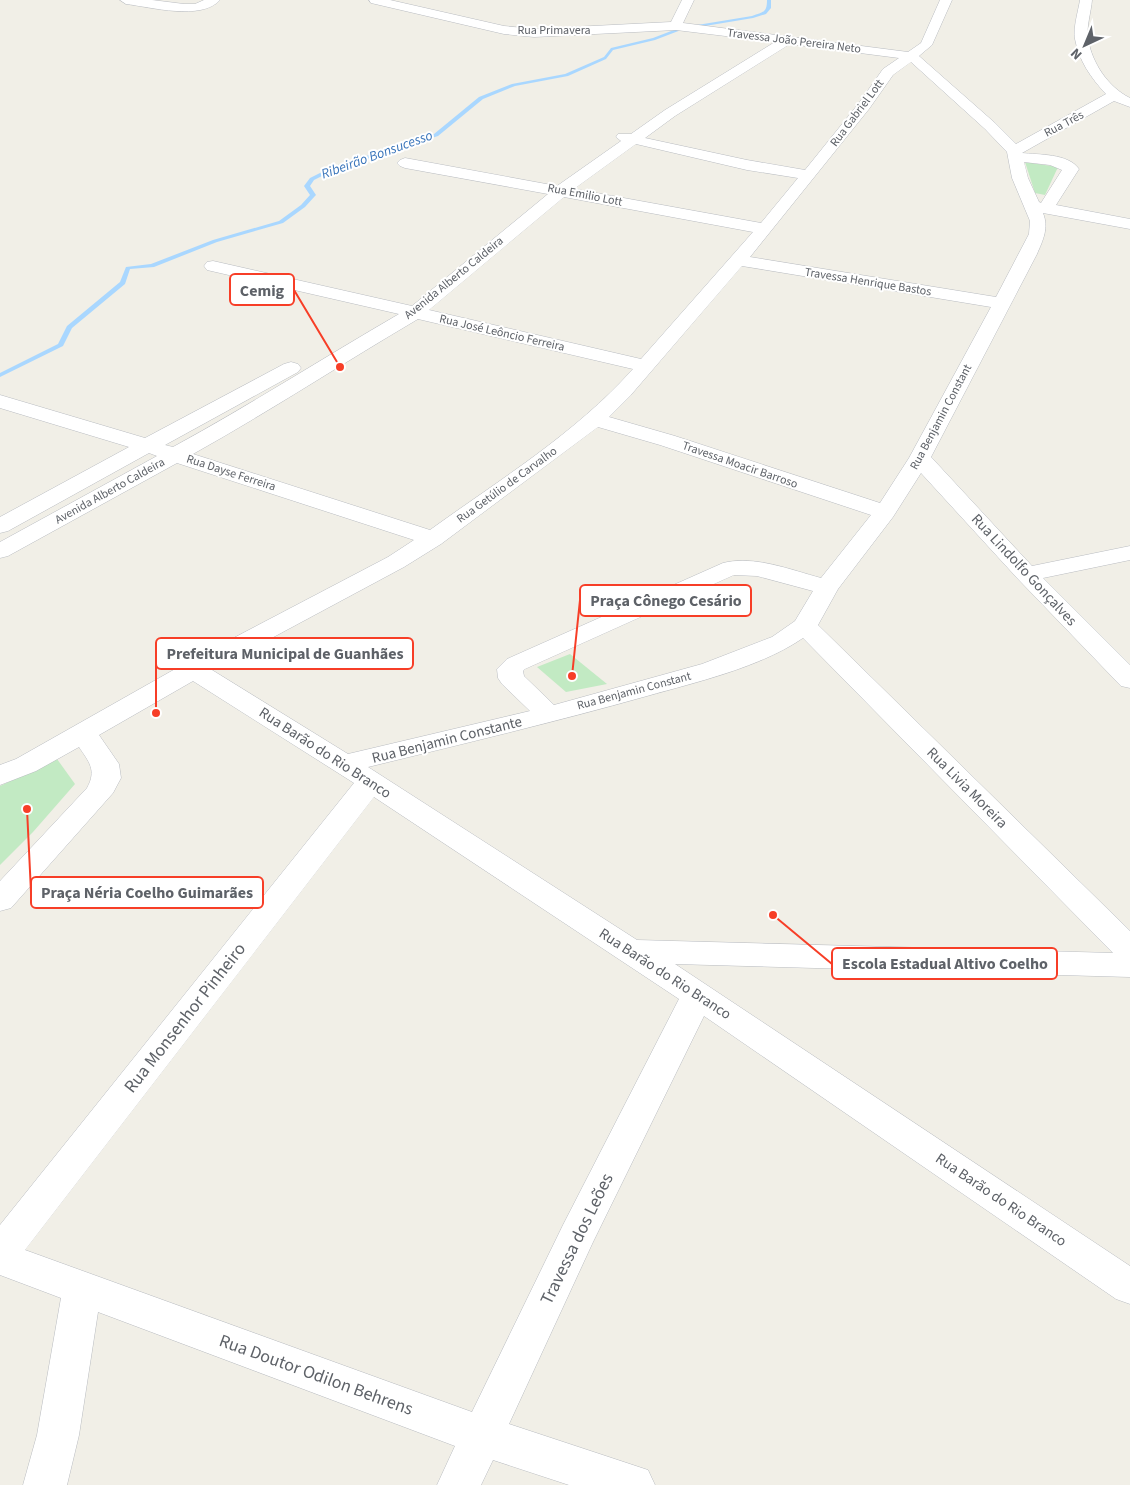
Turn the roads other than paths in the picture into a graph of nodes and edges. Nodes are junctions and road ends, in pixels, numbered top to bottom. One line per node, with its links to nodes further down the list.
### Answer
1 (126, 0): 2 (street)
2 (214, 0)
3 (376, 0): 7 (street, Rua Primavera)
4 (688, 0): 7 (street)
5 (946, 0): 10 (street, Rua Gabriel Lott)
6 (1086, 0): 11 (street)
7 (678, 26): 8 (street, Travessa João Pereira Neto)
8 (769, 38): 9 (street, Travessa João Pereira Neto); 13 (street, Avenida Alberto Caldeira)
9 (788, 40): 10 (street, Travessa João Pereira Neto); 14 (street, Avenida Alberto Caldeira)
10 (912, 56): 15 (street, Rua Benjamin Constant); 17 (street, Rua Gabriel Lott)
11 (1114, 95): 12 (street); 15 (street, Rua Três)
12 (1130, 103)
13 (614, 135): 14 (street); 18 (street, Avenida Alberto Caldeira)
14 (634, 139): 17 (street); 18 (street, Avenida Alberto Caldeira)
15 (1015, 143): 19 (street, Rua Benjamin Constant); 19 (street)
16 (405, 163): 18 (street, Rua Emilio Lott)
17 (809, 175): 21 (street, Rua Gabriel Lott)
18 (552, 189): 21 (street, Rua Emilio Lott); 24 (street, Avenida Alberto Caldeira); 28 (street, Avenida Alberto Caldeira)
19 (1040, 207): 20 (street); 26 (street, Rua Benjamin Constant)
20 (1130, 224)
21 (765, 229): 22 (street, Rua Getúlio de Carvalho)
22 (736, 260): 26 (street, Travessa Henrique Bastos); 29 (street, Rua Getúlio de Carvalho)
23 (213, 266): 27 (street, Rua José Leôncio Ferreira)
24 (424, 283)
25 (408, 295): 27 (street, Avenida Alberto Caldeira)
26 (1001, 304): 34 (street, Rua Benjamin Constant)
27 (392, 308): 28 (street, Rua José Leôncio Ferreira); 32 (street, Avenida Alberto Caldeira)
28 (415, 313): 29 (street, Rua José Leôncio Ferreira); 33 (street, Avenida Alberto Caldeira)
29 (646, 366): 31 (street, Rua Getúlio de Carvalho)
30 (0, 401): 32 (street, Rua Dayse Ferreira)
31 (594, 419): 35 (street, Travessa Moacir Barroso); 37 (street, Rua Getúlio de Carvalho)
32 (148, 446): 33 (street, Rua Dayse Ferreira); 36 (street, Avenida Alberto Caldeira)
33 (176, 455): 37 (street, Rua Dayse Ferreira); 38 (street, Avenida Alberto Caldeira)
34 (920, 458): 35 (street, Rua Benjamin Constant); 40 (street, Rua Lindolfo Gonçalves)
35 (885, 512): 41 (street, Rua Benjamin Constant)
36 (0, 526)
37 (433, 540): 43 (street, Rua Getúlio de Carvalho)
38 (0, 551)
39 (1130, 553): 40 (street)
40 (1026, 574): 44 (street, Rua Lindolfo Gonçalves)
41 (827, 587): 42 (street, Rua Benjamin Constant); 45 (street)
42 (805, 626): 45 (street, Rua Benjamin Constant); 51 (street, Rua Livia Moreira)
43 (193, 670): 46 (street, Rua Getúlio de Carvalho); 48 (street, Rua Barão do Rio Branco)
44 (1130, 680)
45 (549, 715): 48 (street, Rua Benjamin Constante)
46 (76, 737): 47 (street); 49 (street, Rua Getúlio de Carvalho); 50 (street)
47 (0, 755)
48 (357, 773): 52 (street, Rua Barão do Rio Branco); 55 (street, Rua Monsenhor Pinheiro)
49 (0, 776)
50 (0, 900)
51 (1130, 950)
52 (630, 951): 53 (street); 54 (street, Rua Barão do Rio Branco)
53 (1130, 965)
54 (698, 995): 57 (street, Rua Barão do Rio Branco); 59 (street, Travessa dos Leões)
55 (0, 1254)
56 (0, 1258): 58 (street, Rua Doutor Odilon Behrens)
57 (1130, 1287)
58 (82, 1289): 59 (street, Rua Doutor Odilon Behrens); 60 (street)
59 (482, 1436): 61 (street, Travessa dos Leões); 62 (street, Rua Doutor Odilon Behrens)
60 (45, 1485)
61 (459, 1485)
62 (633, 1485)

